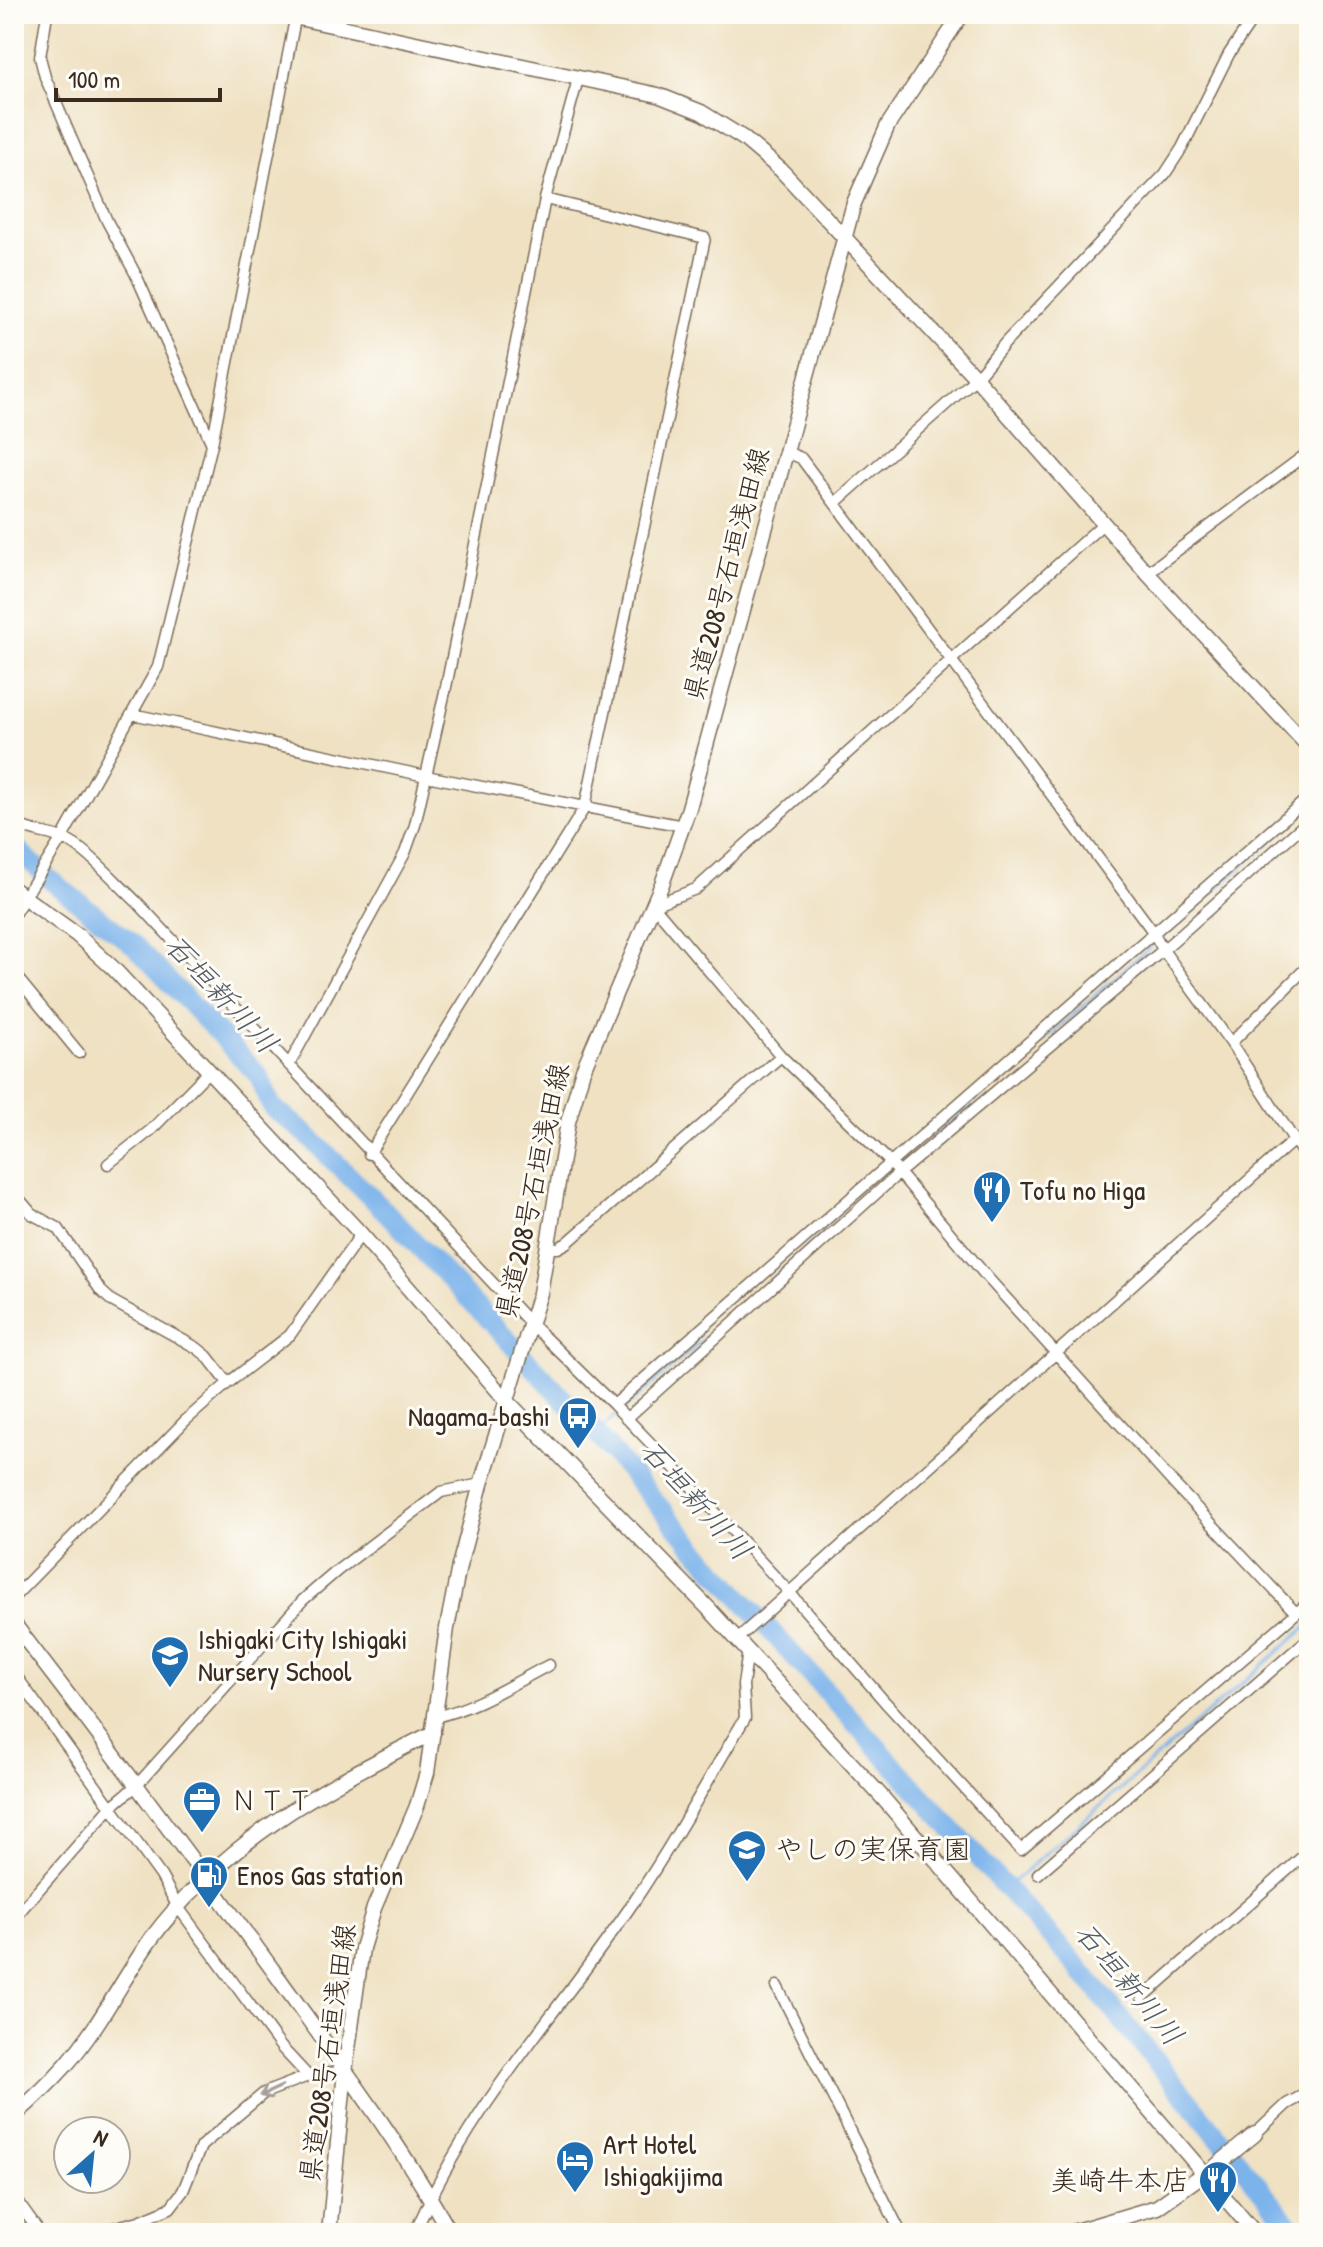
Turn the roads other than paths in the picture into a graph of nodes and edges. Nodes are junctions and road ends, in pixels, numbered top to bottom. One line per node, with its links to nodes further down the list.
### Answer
1 (47, 14): 9 (street)
2 (962, 14): 7 (street, 県道208号石垣浅田線)
3 (1256, 14): 8 (street)
4 (290, 15): 5 (street); 9 (street)
5 (578, 79): 6 (street); 7 (street)
6 (545, 199): 18 (street); 20 (street)
7 (844, 235): 8 (street); 10 (street, 県道208号石垣浅田線)
8 (976, 378): 12 (street); 13 (street)
9 (212, 444): 16 (street)
10 (786, 452): 12 (street); 23 (street, 県道208号石垣浅田線)
11 (1309, 452): 14 (street)
12 (835, 503): 15 (street)
13 (1104, 523): 14 (street); 15 (street)
14 (1147, 573): 17 (street)
15 (950, 660): 26 (street); 28 (street)
16 (132, 714): 18 (street); 24 (street)
17 (1309, 747)
18 (426, 776): 20 (street); 35 (street)
19 (1309, 797): 28 (street)
20 (585, 807): 23 (street); 38 (street)
21 (1309, 820): 29 (street)
22 (14, 823): 24 (street)
23 (683, 826): 26 (street, 県道208号石垣浅田線)
24 (62, 838): 25 (street); 35 (street)
25 (23, 890): 27 (street); 36 (street)
26 (653, 905): 34 (street); 45 (street, 県道208号石垣浅田線)
27 (14, 914)
28 (1154, 933): 29 (street); 39 (street)
29 (1163, 950): 32 (street); 42 (street)
30 (1309, 965): 32 (street)
31 (14, 974): 33 (street)
32 (1231, 1043): 37 (street)
33 (79, 1053)
34 (781, 1056): 39 (street); 45 (street)
35 (289, 1065): 38 (street)
36 (208, 1072): 41 (street); 44 (street)
37 (1295, 1139): 40 (street); 47 (street)
38 (369, 1154): 46 (street)
39 (890, 1162): 42 (street); 50 (street)
40 (1309, 1163)
41 (108, 1164)
42 (899, 1173): 47 (street); 51 (street)
43 (14, 1193): 48 (street)
44 (361, 1234): 48 (street); 49 (street)
45 (549, 1248): 46 (street, 県道208号石垣浅田線)
46 (531, 1324): 49 (street, 県道208号石垣浅田線); 50 (street)
47 (1058, 1354): 53 (street); 56 (street)
48 (228, 1383): 54 (street)
49 (507, 1401): 52 (street, 県道208号石垣浅田線); 59 (street)
50 (614, 1405): 51 (street)
51 (626, 1419): 53 (street)
52 (481, 1484): 63 (street, 県道208号石垣浅田線); 65 (street)
53 (790, 1593): 56 (street); 59 (street)
54 (14, 1597)
55 (1309, 1602): 56 (street)
56 (1296, 1613)
57 (14, 1624): 65 (street)
58 (1309, 1638): 68 (street)
59 (737, 1639): 60 (street)
60 (748, 1651): 80 (street); 82 (street)
61 (549, 1665): 63 (street)
62 (14, 1673): 66 (street)
63 (434, 1717): 64 (street, 県道208号石垣浅田線)
64 (433, 1733): 69 (street); 74 (street, 県道208号石垣浅田線)
65 (137, 1785): 66 (street); 69 (street)
66 (112, 1806): 70 (street); 71 (street)
67 (1309, 1851): 73 (street)
68 (1038, 1874)
69 (205, 1877): 70 (street); 74 (street)
70 (178, 1907): 75 (street); 78 (street)
71 (14, 1918)
72 (777, 1986): 89 (street)
73 (1142, 1998)
74 (345, 2071): 75 (street); 82 (street); 86 (street, 県道208号石垣浅田線)
75 (308, 2076): 85 (street, one-way to 85)
76 (1306, 2094): 77 (street); 79 (street)
77 (1309, 2106)
78 (14, 2116)
79 (1255, 2134): 80 (street)
80 (1210, 2170): 83 (street); 91 (street)
81 (14, 2197): 84 (street)
82 (430, 2198): 87 (street); 88 (street)
83 (1100, 2229): 90 (street)
84 (40, 2233)
85 (94, 2233)
86 (329, 2233)
87 (415, 2233)
88 (450, 2233)
89 (901, 2233)
90 (1069, 2233)
91 (1255, 2233)

